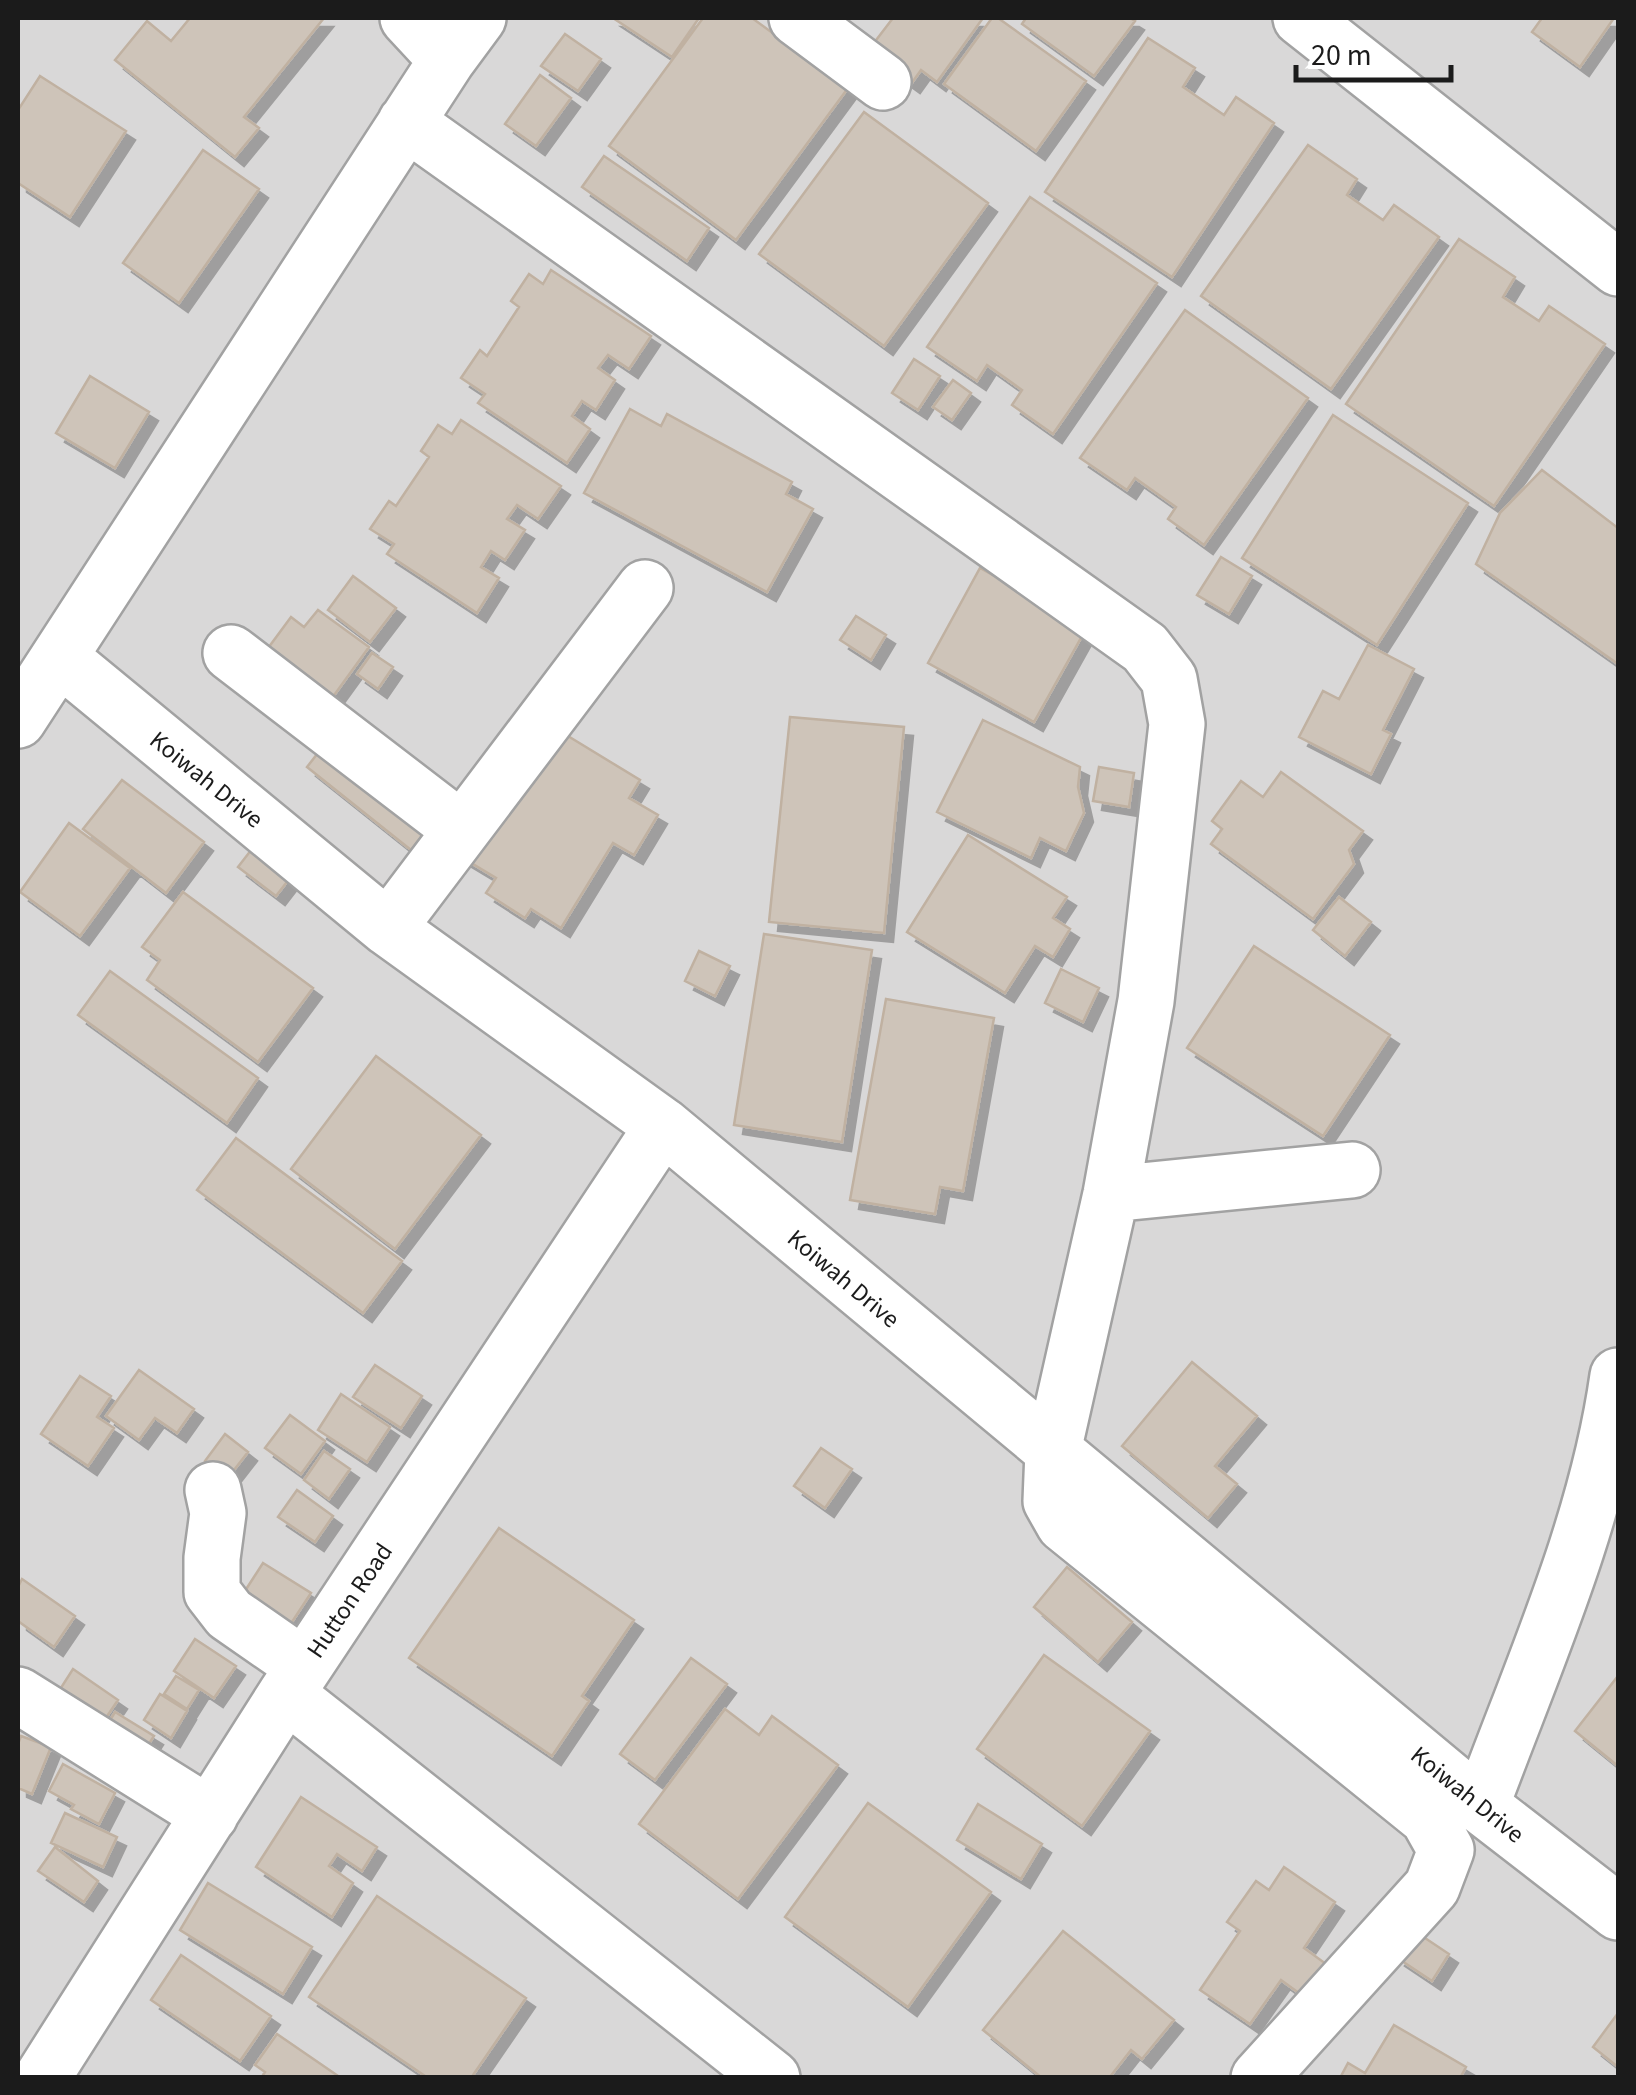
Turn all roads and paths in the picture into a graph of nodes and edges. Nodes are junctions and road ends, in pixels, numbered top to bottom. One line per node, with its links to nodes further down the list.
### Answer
1 (408, 18): 4 (street)
2 (797, 18): 5 (street)
3 (1300, 18): 7 (street)
4 (463, 38): 6 (street)
5 (883, 82)
6 (406, 122): 10 (street); 16 (street)
7 (1618, 268)
8 (645, 588): 12 (street)
9 (231, 653): 12 (street)
10 (59, 658): 11 (street); 13 (street, Koiwah Drive)
11 (18, 720)
12 (462, 830): 13 (street)
13 (388, 928): 14 (street, Koiwah Drive)
14 (663, 1126): 18 (street, Koiwah Drive); 21 (street, Hutton Road)
15 (1352, 1170): 16 (street)
16 (1112, 1194): 18 (street)
17 (1618, 1376): 23 (street)
18 (1053, 1451): 20 (street, Koiwah Drive)
19 (213, 1490): 21 (street)
20 (1227, 1626): 23 (street, Koiwah Drive); 28 (street)
21 (295, 1680): 24 (street, Hutton Road); 26 (street)
22 (18, 1695): 24 (street)
23 (1480, 1806): 25 (street, Koiwah Drive)
24 (210, 1816): 27 (street, Hutton Road)
25 (1618, 1912)
26 (749, 2071)
27 (42, 2078)
28 (1259, 2078)

